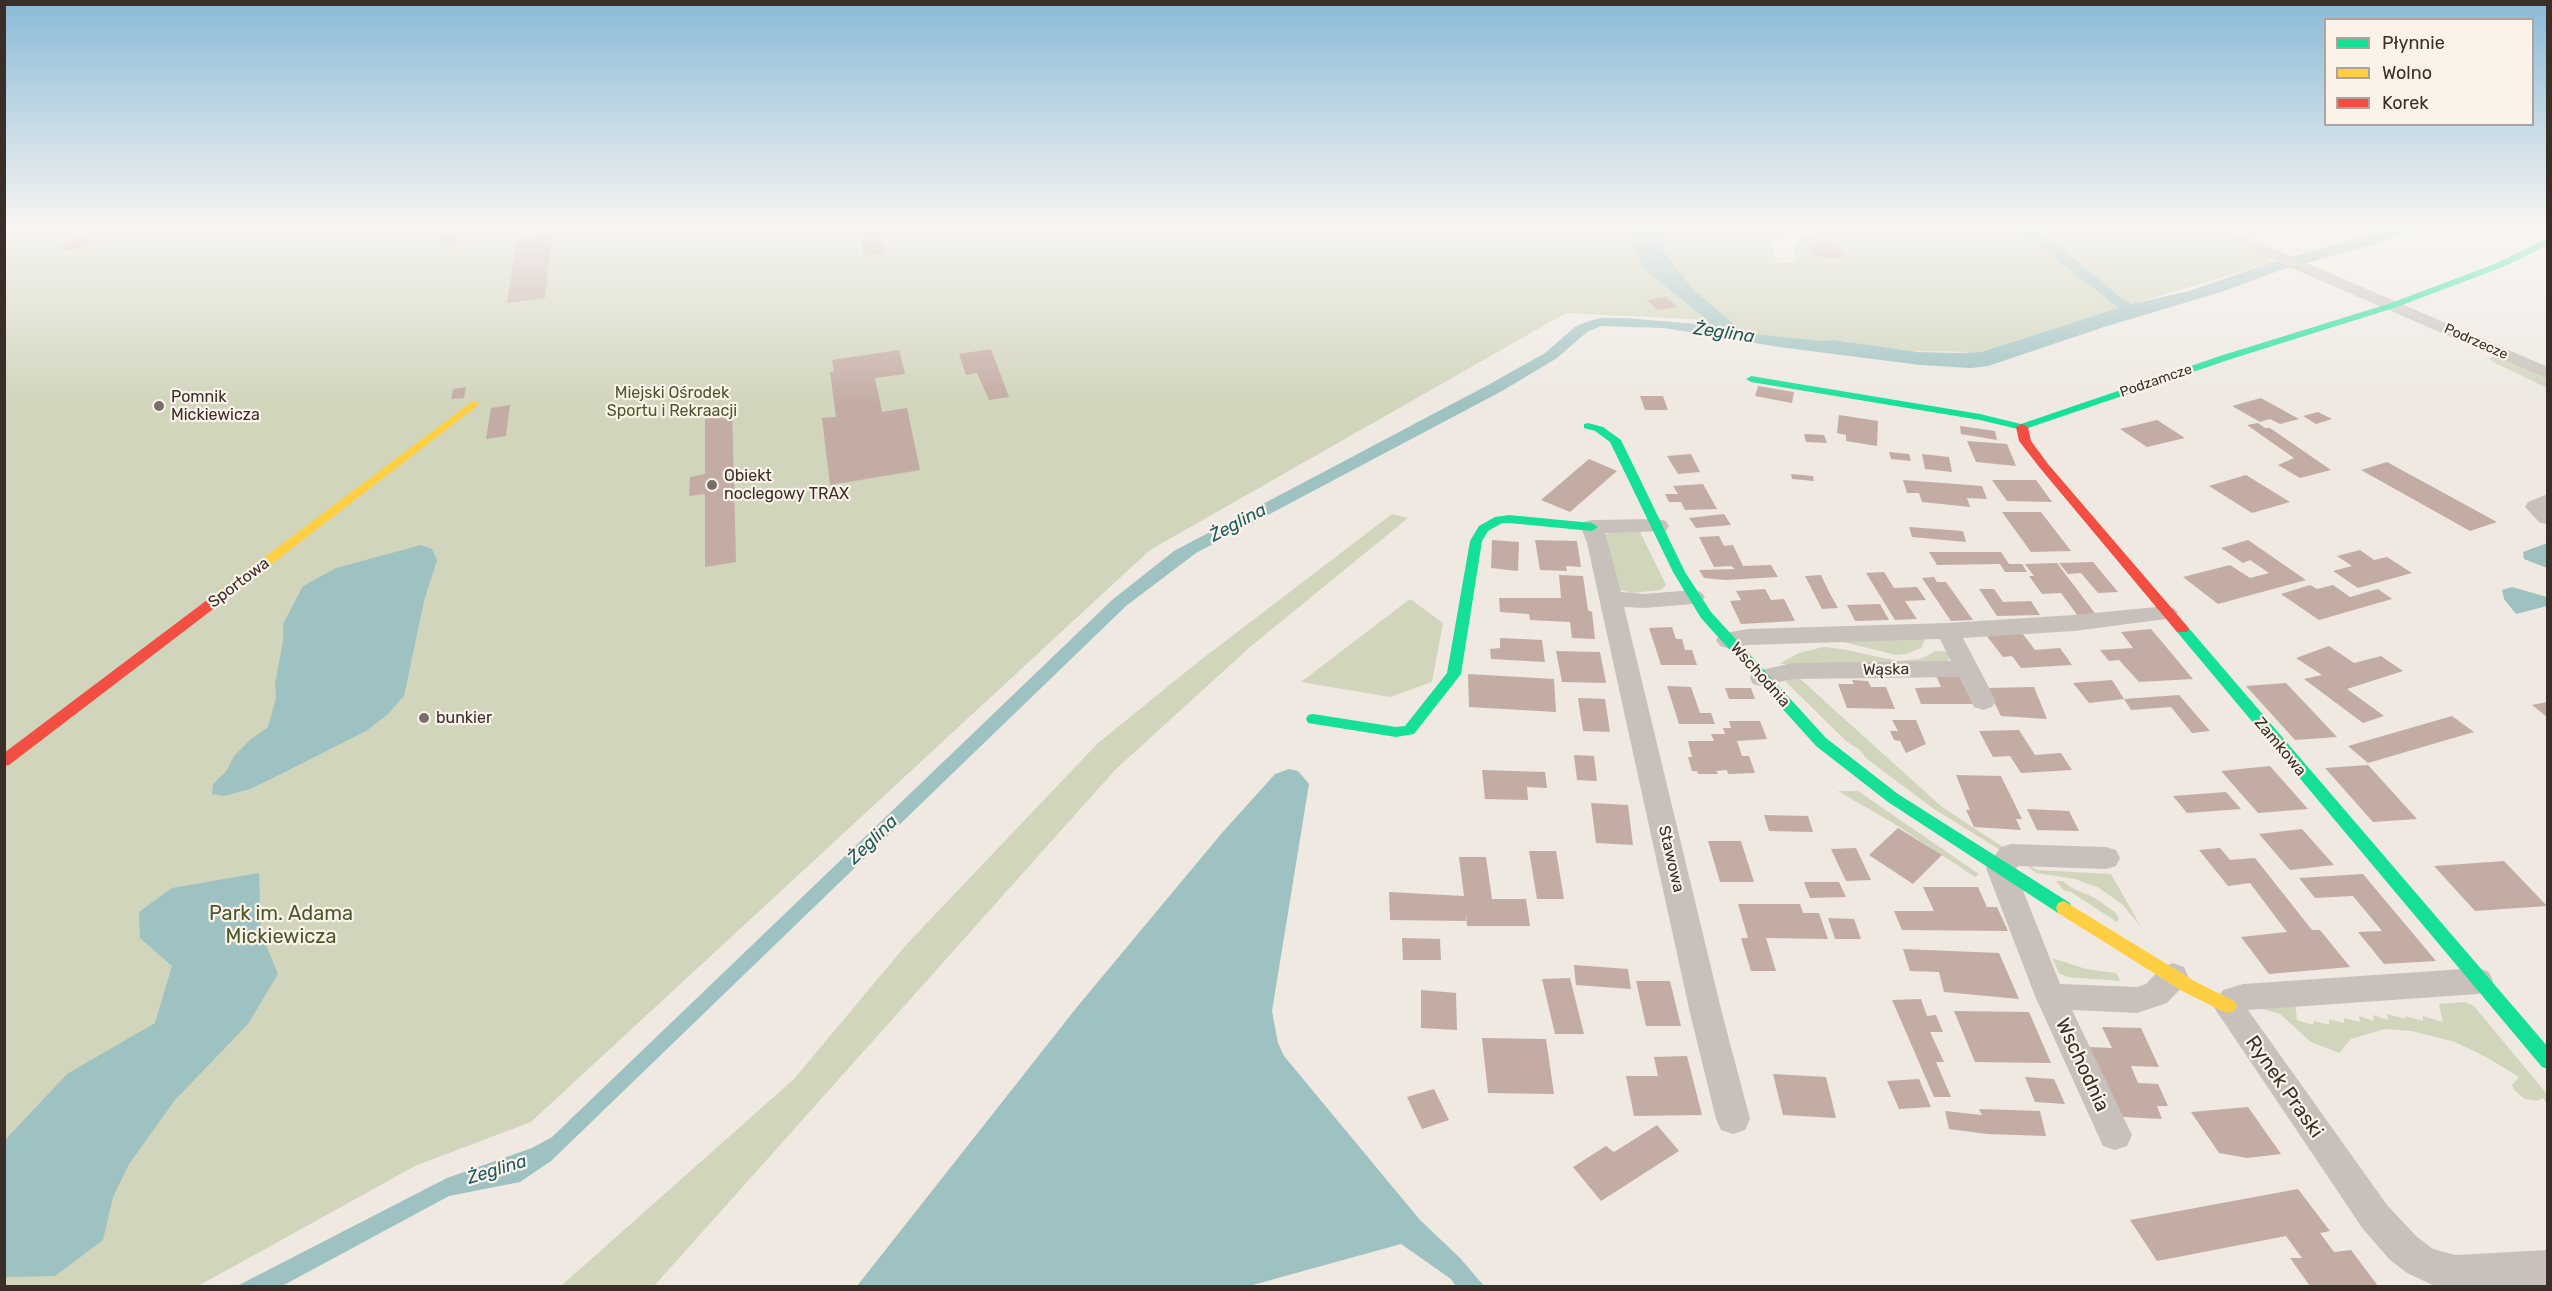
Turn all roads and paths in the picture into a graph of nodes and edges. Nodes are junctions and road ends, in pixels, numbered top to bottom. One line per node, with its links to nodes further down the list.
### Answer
1 (2342, 285): 3 (street, Podrzecze)
2 (2446, 285): 3 (street, Podzamcze)
3 (2391, 306): 4 (street, Podrzecze); 8 (street, Podzamcze)
4 (2547, 374)
5 (1751, 379): 8 (street)
6 (473, 404): 22 (street, Sportowa)
7 (1588, 426): 11 (street, Wschodnia)
8 (2022, 427): 15 (street, Zamkowa)
9 (2547, 500): 10 (street)
10 (2547, 518)
11 (1658, 526): 12 (street); 13 (street, Wschodnia)
12 (1592, 527): 14 (street, Stawowa); 21 (street)
13 (1693, 597): 14 (street); 17 (street, Wschodnia)
14 (1610, 598): 30 (street, Stawowa)
15 (2166, 614): 16 (street); 26 (street, Zamkowa)
16 (1948, 631): 17 (street); 18 (street)
17 (1728, 640): 19 (street, Wschodnia)
18 (1967, 669): 19 (street, Wąska); 20 (street)
19 (1762, 678): 24 (street, Wschodnia)
20 (1983, 701)
21 (1313, 719)
22 (4, 761)
23 (2106, 858): 24 (street)
24 (2000, 868): 25 (street, Wschodnia); 27 (street, Wschodnia)
25 (2173, 976): 27 (street, Wschodnia); 28 (street, Wschodnia)
26 (2478, 981): 28 (street); 29 (street, Zamkowa)
27 (2050, 996): 31 (street, Wschodnia)
28 (2228, 1006): 32 (street, Rynek Praski)
29 (2547, 1061)
30 (1733, 1119)
31 (2115, 1135)
32 (2547, 1268)

